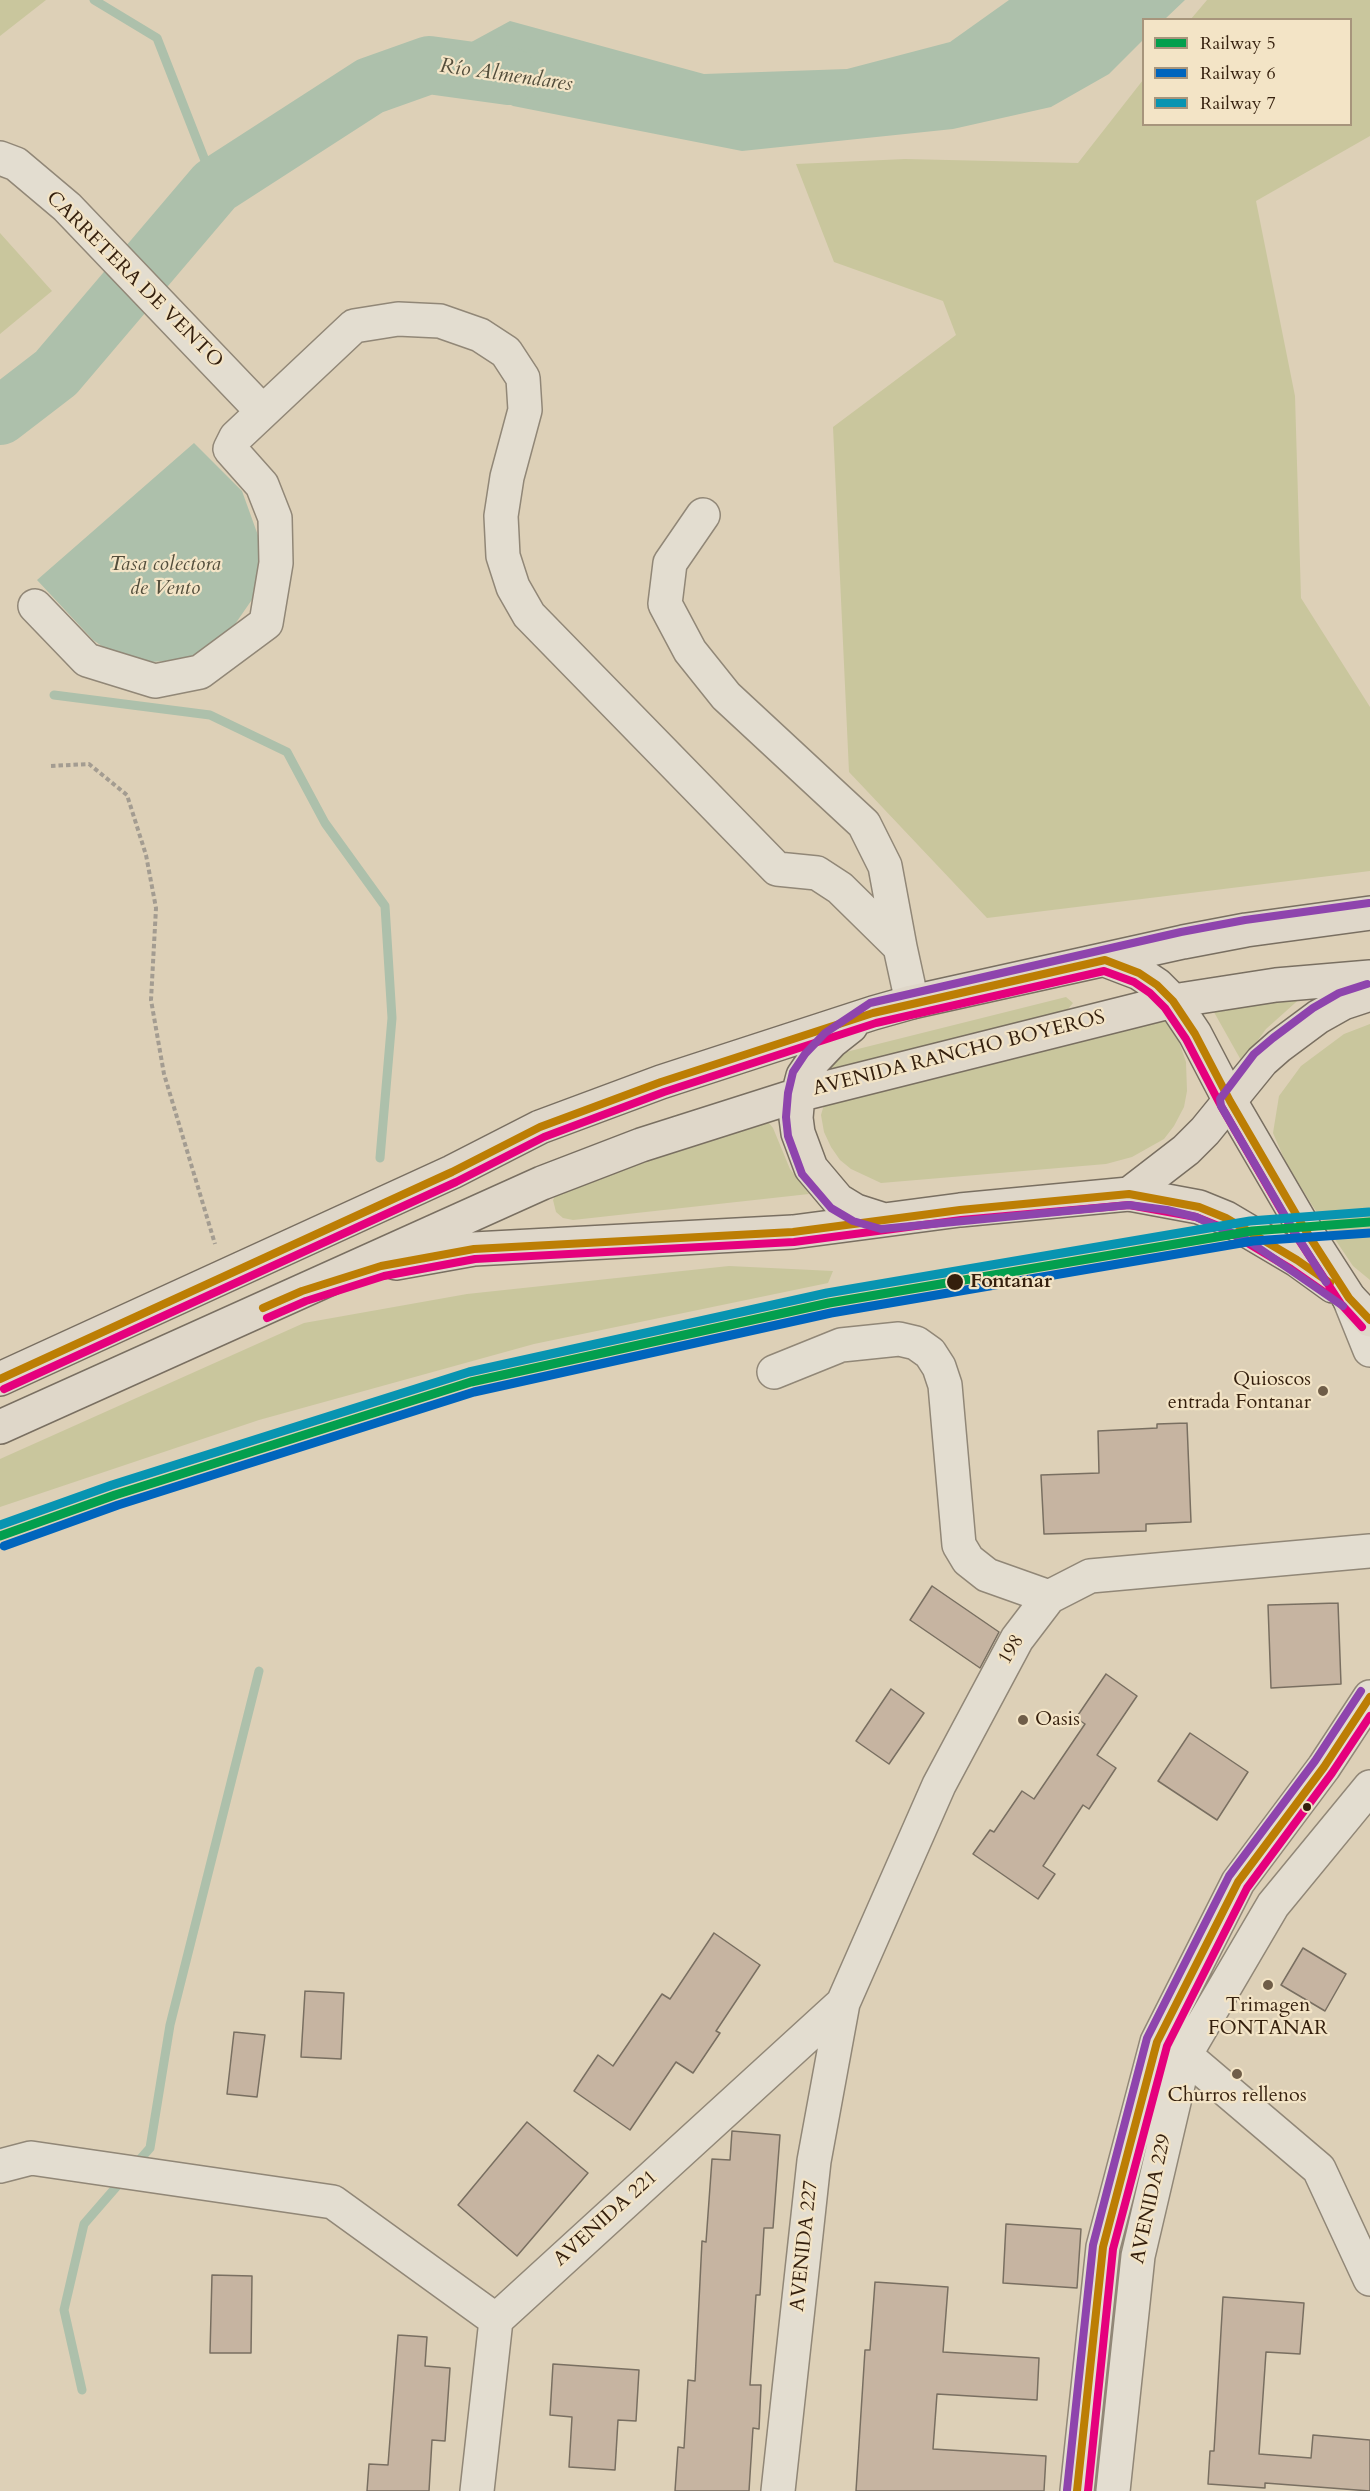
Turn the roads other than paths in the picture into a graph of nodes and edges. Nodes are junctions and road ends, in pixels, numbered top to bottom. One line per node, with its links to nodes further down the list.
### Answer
1 (0, 158): 2 (street, CARRETERA DE VENTO)
2 (262, 411): 4 (street); 6 (street)
3 (703, 515): 6 (street)
4 (35, 606)
5 (1370, 913): 7 (main road)
6 (900, 947): 11 (street)
7 (1105, 960): 10 (main road); 11 (main road)
8 (1370, 977): 10 (main road, AVENIDA RANCHO BOYEROS)
9 (1370, 994): 14 (main road)
10 (1173, 1001): 13 (main road, AVENIDA RANCHO BOYEROS); 14 (main road)
11 (912, 1002): 12 (main road)
12 (873, 1013): 13 (main road); 21 (main road)
13 (798, 1095): 16 (main road); 17 (main road, AVENIDA RANCHO BOYEROS)
14 (1230, 1101): 15 (main road); 18 (main road)
15 (1129, 1194): 16 (main road); 18 (main road)
16 (881, 1220): 17 (main road)
17 (302, 1291): 22 (main road, AVENIDA RANCHO BOYEROS)
18 (1360, 1309): 19 (street)
19 (1370, 1350)
20 (774, 1372): 24 (street)
21 (0, 1379)
22 (0, 1427)
23 (1370, 1551): 24 (street, 198)
24 (1049, 1597): 28 (street, 198)
25 (1370, 1697): 26 (street, AVENIDA 229)
26 (1324, 1767): 27 (street); 29 (street, AVENIDA 229)
27 (1367, 1797): 29 (street, AVENIDA 229)
28 (843, 2002): 33 (street, AVENIDA 221); 35 (street, AVENIDA 227)
29 (1171, 2049): 31 (street); 36 (street, AVENIDA 229); 37 (street, AVENIDA 229)
30 (0, 2166): 33 (street)
31 (1363, 2245): 32 (street)
32 (1370, 2279)
33 (496, 2320): 34 (street)
34 (477, 2491)
35 (778, 2491)
36 (1077, 2491)
37 (1113, 2491)

